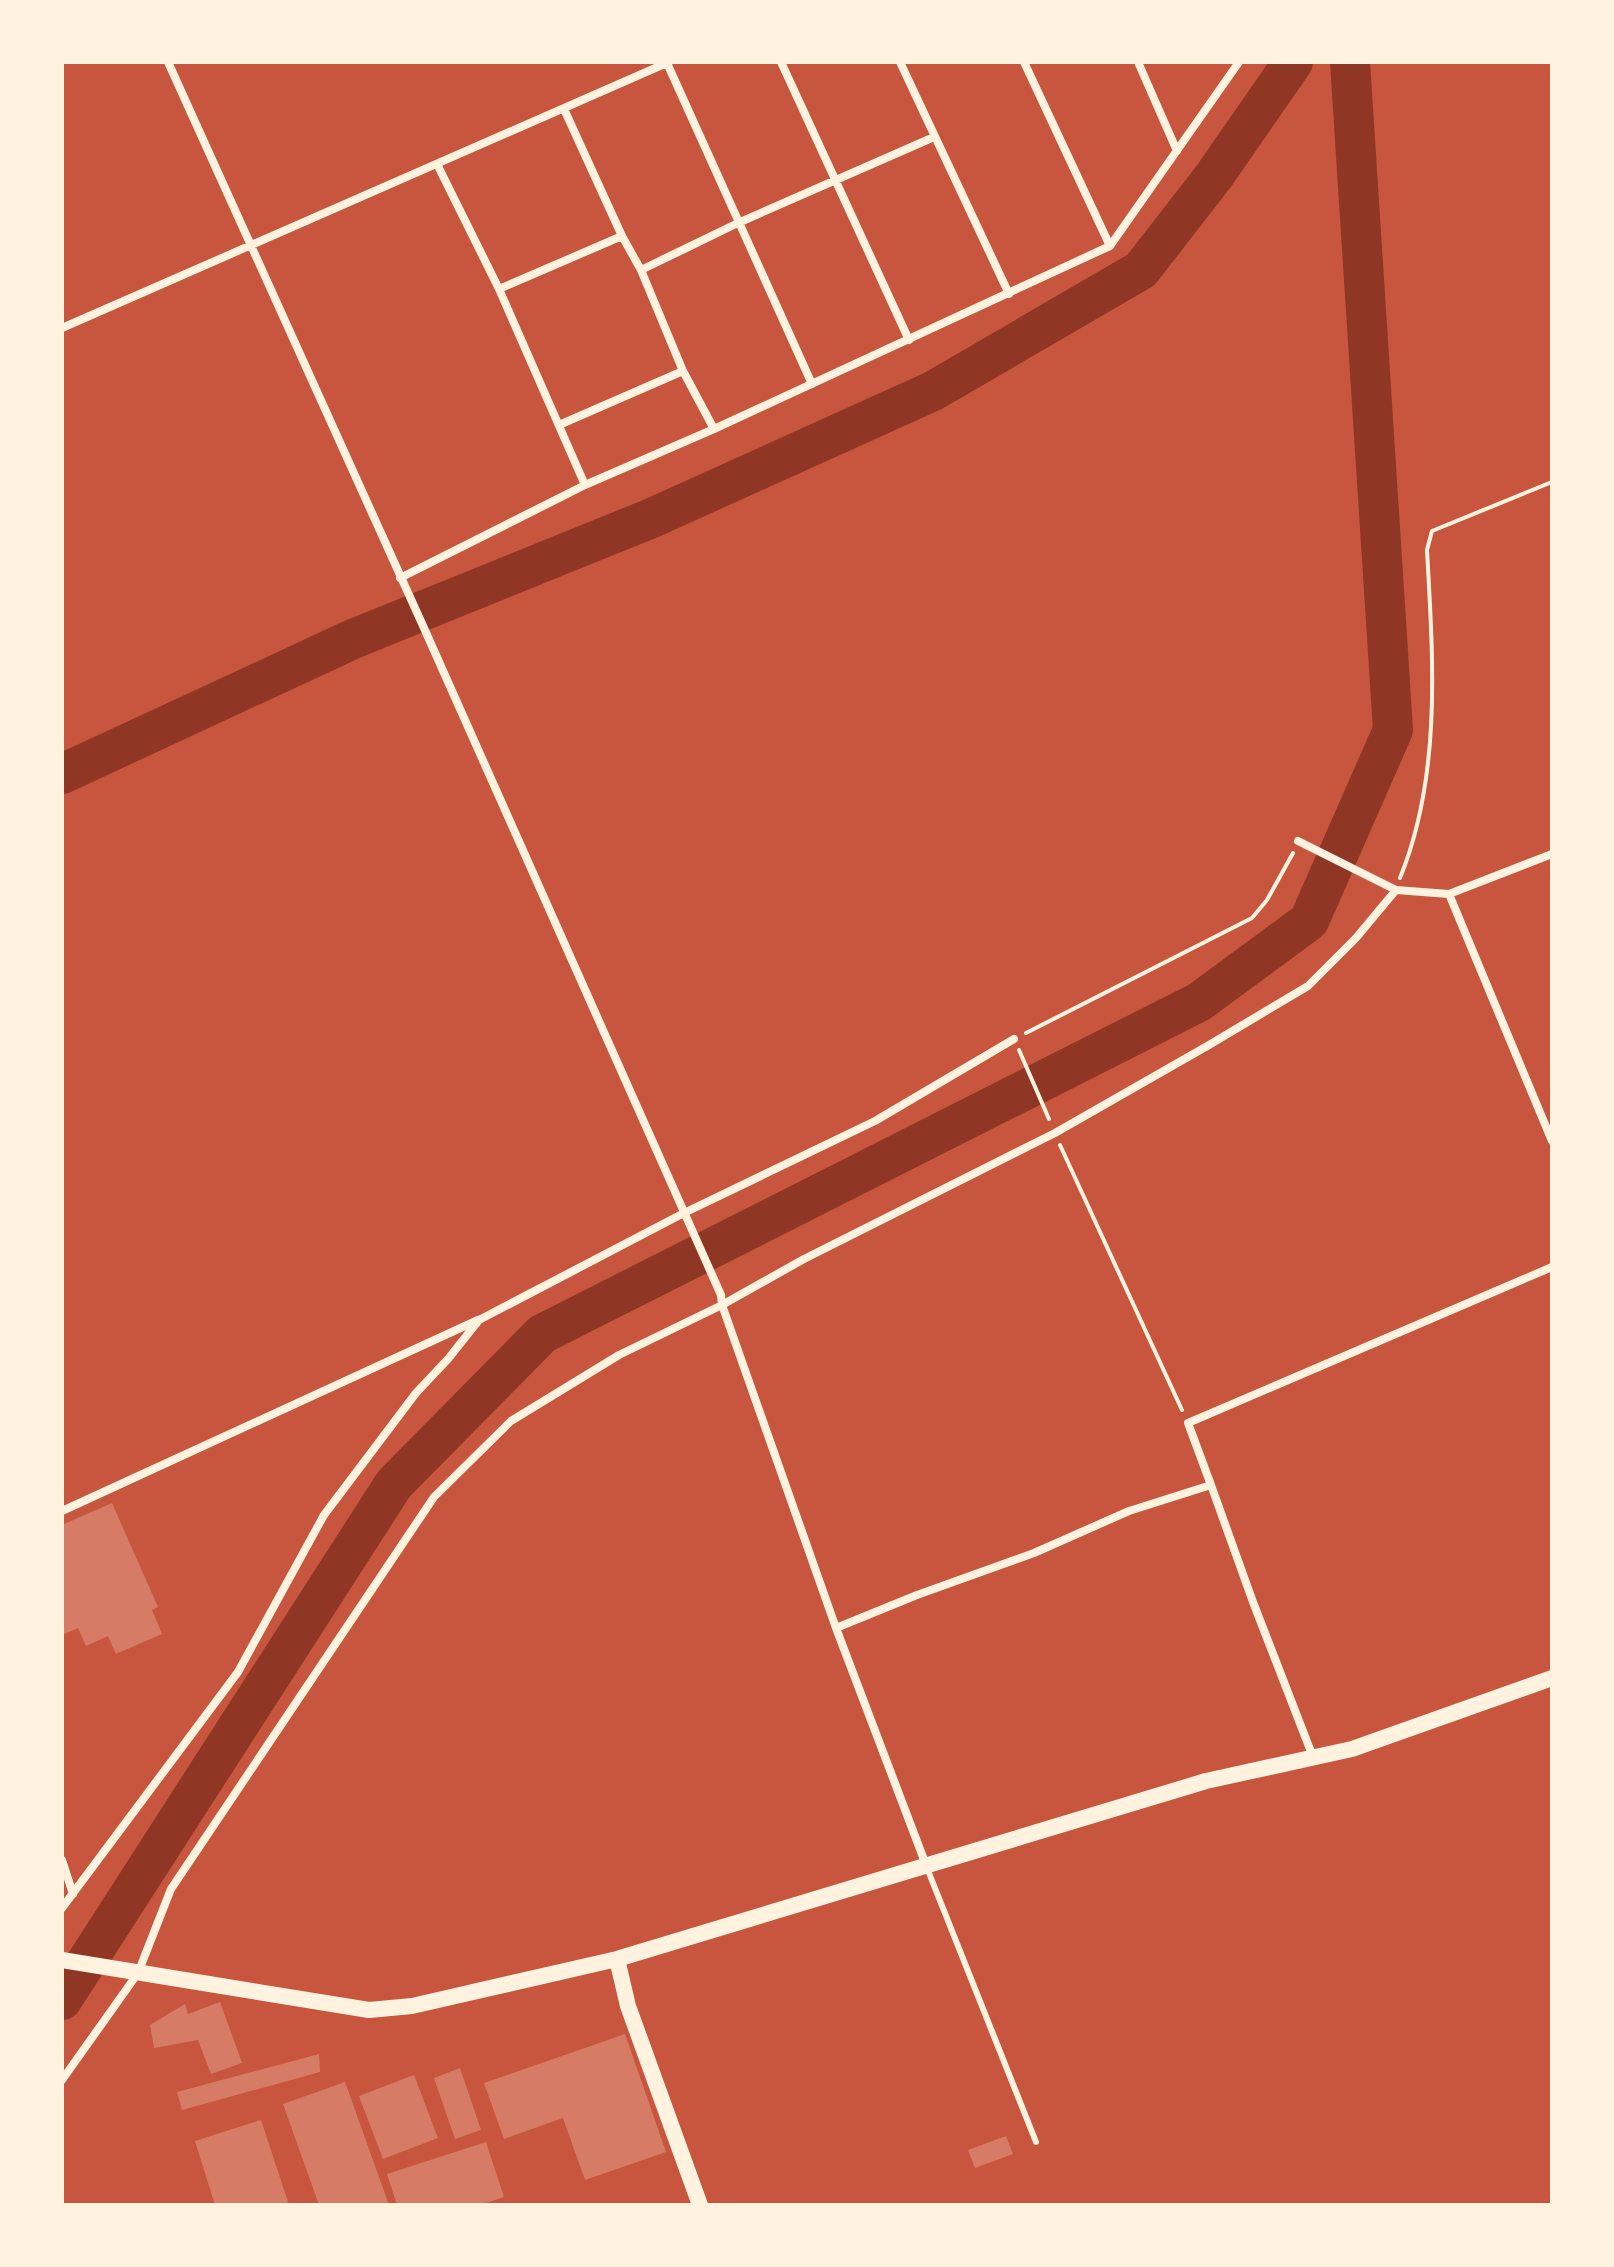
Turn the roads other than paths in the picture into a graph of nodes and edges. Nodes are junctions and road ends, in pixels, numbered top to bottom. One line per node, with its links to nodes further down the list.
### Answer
1 (168, 62): 15 (street)
2 (668, 62): 8 (street); 13 (street)
3 (781, 62): 12 (street)
4 (900, 62): 9 (street)
5 (1024, 62): 16 (street)
6 (1138, 62): 10 (street)
7 (1239, 62): 10 (street)
8 (564, 109): 11 (street); 14 (street)
9 (934, 137): 12 (street); 19 (street)
10 (1177, 151): 16 (street)
11 (437, 164): 15 (street); 18 (street)
12 (836, 182): 13 (street); 21 (street)
13 (738, 223): 17 (street); 23 (street)
14 (622, 236): 17 (street); 18 (street)
15 (250, 246): 20 (street); 27 (street)
16 (1110, 246): 19 (street)
17 (641, 270): 22 (street)
18 (499, 289): 24 (street)
19 (1009, 294): 21 (street)
20 (62, 328)
21 (909, 340): 23 (street)
22 (683, 371): 24 (street); 25 (street)
23 (812, 384): 25 (street)
24 (559, 425): 26 (street)
25 (714, 429): 26 (street)
26 (585, 485): 27 (street)
27 (402, 581): 34 (street)
28 (1301, 843): 30 (street)
29 (1552, 854): 31 (street)
30 (1392, 888): 31 (street); 36 (street)
31 (1449, 894): 33 (street)
32 (1015, 1042): 34 (street)
33 (1552, 1141)
34 (686, 1216): 36 (street); 37 (street)
35 (1552, 1267): 38 (street)
36 (722, 1300): 40 (street); 49 (street)
37 (479, 1320): 39 (street); 45 (street)
38 (1211, 1485): 40 (street); 42 (street)
39 (62, 1511)
40 (836, 1628): 44 (street)
41 (1552, 1678): 42 (main road)
42 (1313, 1757): 44 (main road)
43 (62, 1860): 45 (street)
44 (926, 1865): 47 (main road); 51 (lane)
45 (73, 1894): 46 (street)
46 (62, 1908)
47 (617, 1959): 49 (main road); 52 (main road)
48 (62, 1960): 49 (main road)
49 (138, 1973): 50 (street)
50 (62, 2080)
51 (1036, 2142)
52 (700, 2205)

